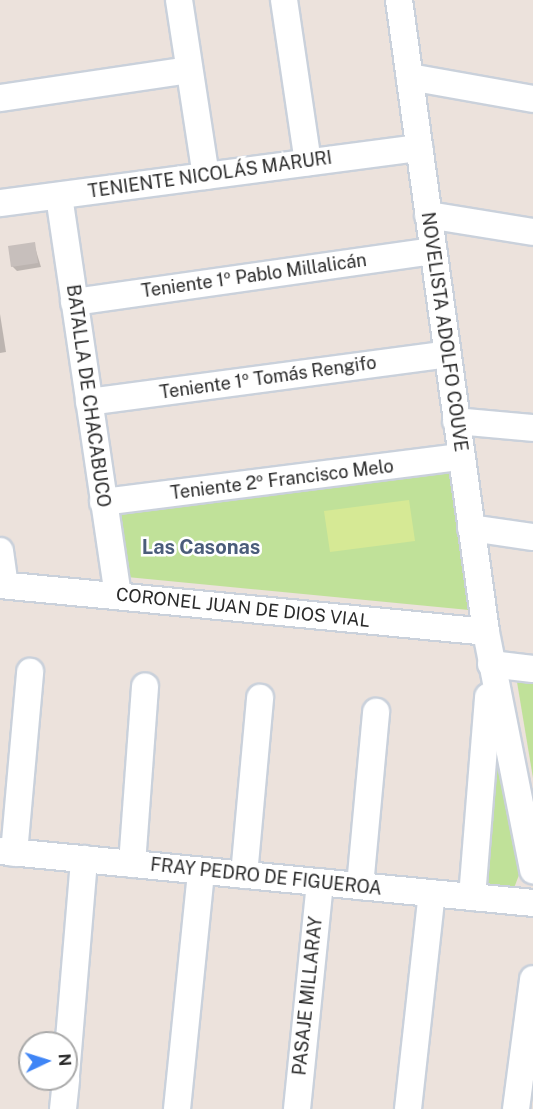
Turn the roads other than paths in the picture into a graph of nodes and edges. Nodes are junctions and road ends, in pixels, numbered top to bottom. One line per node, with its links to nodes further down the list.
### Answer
1 (179, 0): 4 (street)
2 (284, 0): 9 (street)
3 (399, 0): 5 (street, NOVELISTA ADOLFO COUVE)
4 (189, 70): 6 (street); 10 (street)
5 (410, 77): 7 (street); 8 (street, NOVELISTA ADOLFO COUVE)
6 (0, 98)
7 (533, 99)
8 (419, 148): 9 (street, TENIENTE NICOLÁS MARURI); 13 (street, NOVELISTA ADOLFO COUVE)
9 (308, 162): 10 (street, TENIENTE NICOLÁS MARURI)
10 (206, 176): 11 (street, TENIENTE NICOLÁS MARURI)
11 (59, 196): 12 (street, TENIENTE NICOLÁS MARURI); 16 (street, BATALLA DE CHACABUCO)
12 (0, 203)
13 (428, 215): 14 (street); 15 (street, NOVELISTA ADOLFO COUVE)
14 (533, 232)
15 (433, 251): 16 (street, Teniente 1º Pablo Millalicán); 17 (street, NOVELISTA ADOLFO COUVE)
16 (74, 302): 18 (street, BATALLA DE CHACABUCO)
17 (447, 354): 18 (street, Teniente 1º Tomás Rengifo); 19 (street, NOVELISTA ADOLFO COUVE)
18 (89, 402): 22 (street, BATALLA DE CHACABUCO)
19 (456, 421): 20 (street); 21 (street, NOVELISTA ADOLFO COUVE)
20 (533, 428)
21 (461, 457): 22 (street, Teniente 2º Francisco Melo); 23 (street, NOVELISTA ADOLFO COUVE)
22 (103, 502): 27 (street, BATALLA DE CHACABUCO)
23 (471, 528): 24 (street); 28 (street, NOVELISTA ADOLFO COUVE)
24 (533, 537)
25 (0, 551): 26 (street)
26 (2, 585): 27 (street, CORONEL JUAN DE DIOS VIAL)
27 (118, 596): 28 (street, CORONEL JUAN DE DIOS VIAL)
28 (486, 632): 29 (street, NOVELISTA ADOLFO COUVE)
29 (491, 664): 30 (street); 38 (street); 44 (street)
30 (533, 669)
31 (30, 672): 35 (street)
32 (145, 686): 37 (street)
33 (260, 698): 40 (street)
34 (376, 712): 42 (street)
35 (7, 852): 36 (street, FRAY PEDRO DE FIGUEROA)
36 (84, 859): 37 (street, FRAY PEDRO DE FIGUEROA); 47 (street)
37 (132, 864): 39 (street, FRAY PEDRO DE FIGUEROA)
38 (533, 870)
39 (201, 871): 40 (street, FRAY PEDRO DE FIGUEROA); 50 (street)
40 (244, 875): 41 (street, FRAY PEDRO DE FIGUEROA)
41 (320, 882): 42 (street, FRAY PEDRO DE FIGUEROA); 51 (street, PASAJE MILLARAY)
42 (360, 886): 43 (street, FRAY PEDRO DE FIGUEROA)
43 (432, 893): 44 (street, FRAY PEDRO DE FIGUEROA); 52 (street)
44 (472, 897): 45 (street, FRAY PEDRO DE FIGUEROA)
45 (533, 903)
46 (533, 979): 53 (street)
47 (70, 1031)
48 (65, 1091): 49 (street)
49 (63, 1109)
50 (177, 1109)
51 (297, 1109)
52 (408, 1109)
53 (516, 1109)

